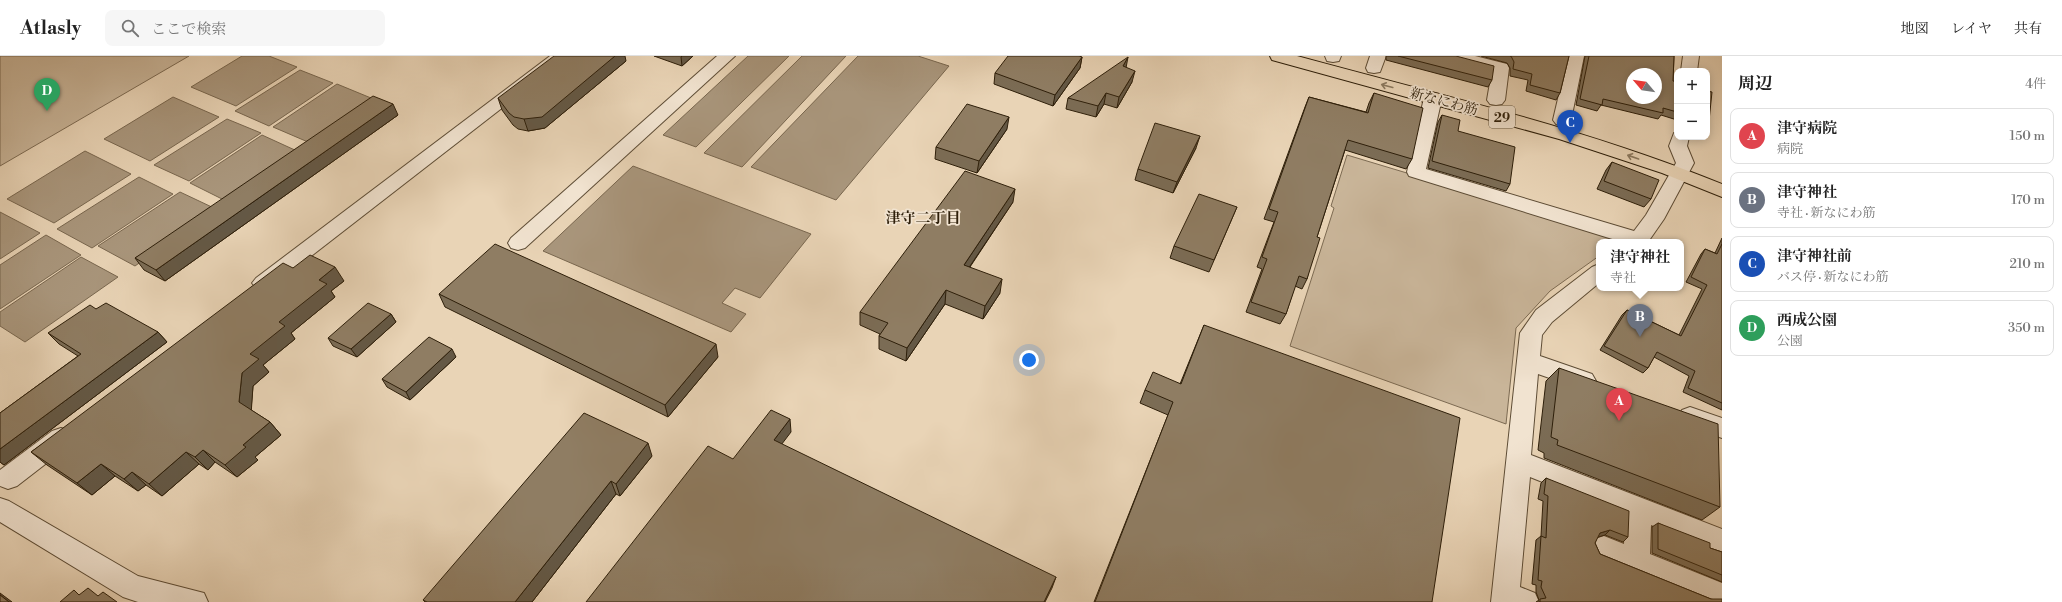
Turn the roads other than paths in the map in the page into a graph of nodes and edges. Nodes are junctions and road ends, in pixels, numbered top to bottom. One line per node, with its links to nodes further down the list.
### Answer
1 (561, 56): 21 (street)
2 (727, 56): 19 (street)
3 (1278, 56): 10 (main road, 新なにわ筋 / 29, one-way to 3)
4 (1332, 56): 8 (main road, 新なにわ筋 / 29)
5 (1456, 56): 11 (street)
6 (1576, 56): 12 (street)
7 (1691, 56): 9 (street)
8 (1376, 62): 11 (main road, 新なにわ筋 / 29)
9 (1689, 68)
10 (1433, 98): 14 (main road, 新なにわ筋 / 29, one-way to 10); 17 (street)
11 (1496, 100): 12 (main road, 新なにわ筋 / 29)
12 (1562, 120): 14 (main road, 新なにわ筋 / 29)
13 (1679, 140): 14 (street)
14 (1682, 168): 15 (main road, 新なにわ筋 / 29); 16 (main road, 新なにわ筋 / 29); 18 (street)
15 (1722, 178)
16 (1722, 191)
17 (1632, 239)
18 (1639, 239)
19 (518, 243)
20 (1596, 274): 22 (street)
21 (250, 294)
22 (1527, 361): 23 (street); 27 (street)
23 (1601, 387)
24 (1668, 410): 26 (street)
25 (78, 424): 28 (street)
26 (1722, 428)
27 (1518, 461): 29 (street); 35 (street)
28 (8, 478)
29 (1638, 508): 31 (street); 33 (street)
30 (0, 510): 36 (street)
31 (1722, 540)
32 (1604, 548): 33 (street)
33 (1637, 562): 34 (street)
34 (1722, 596)
35 (1512, 599)
36 (194, 602)

